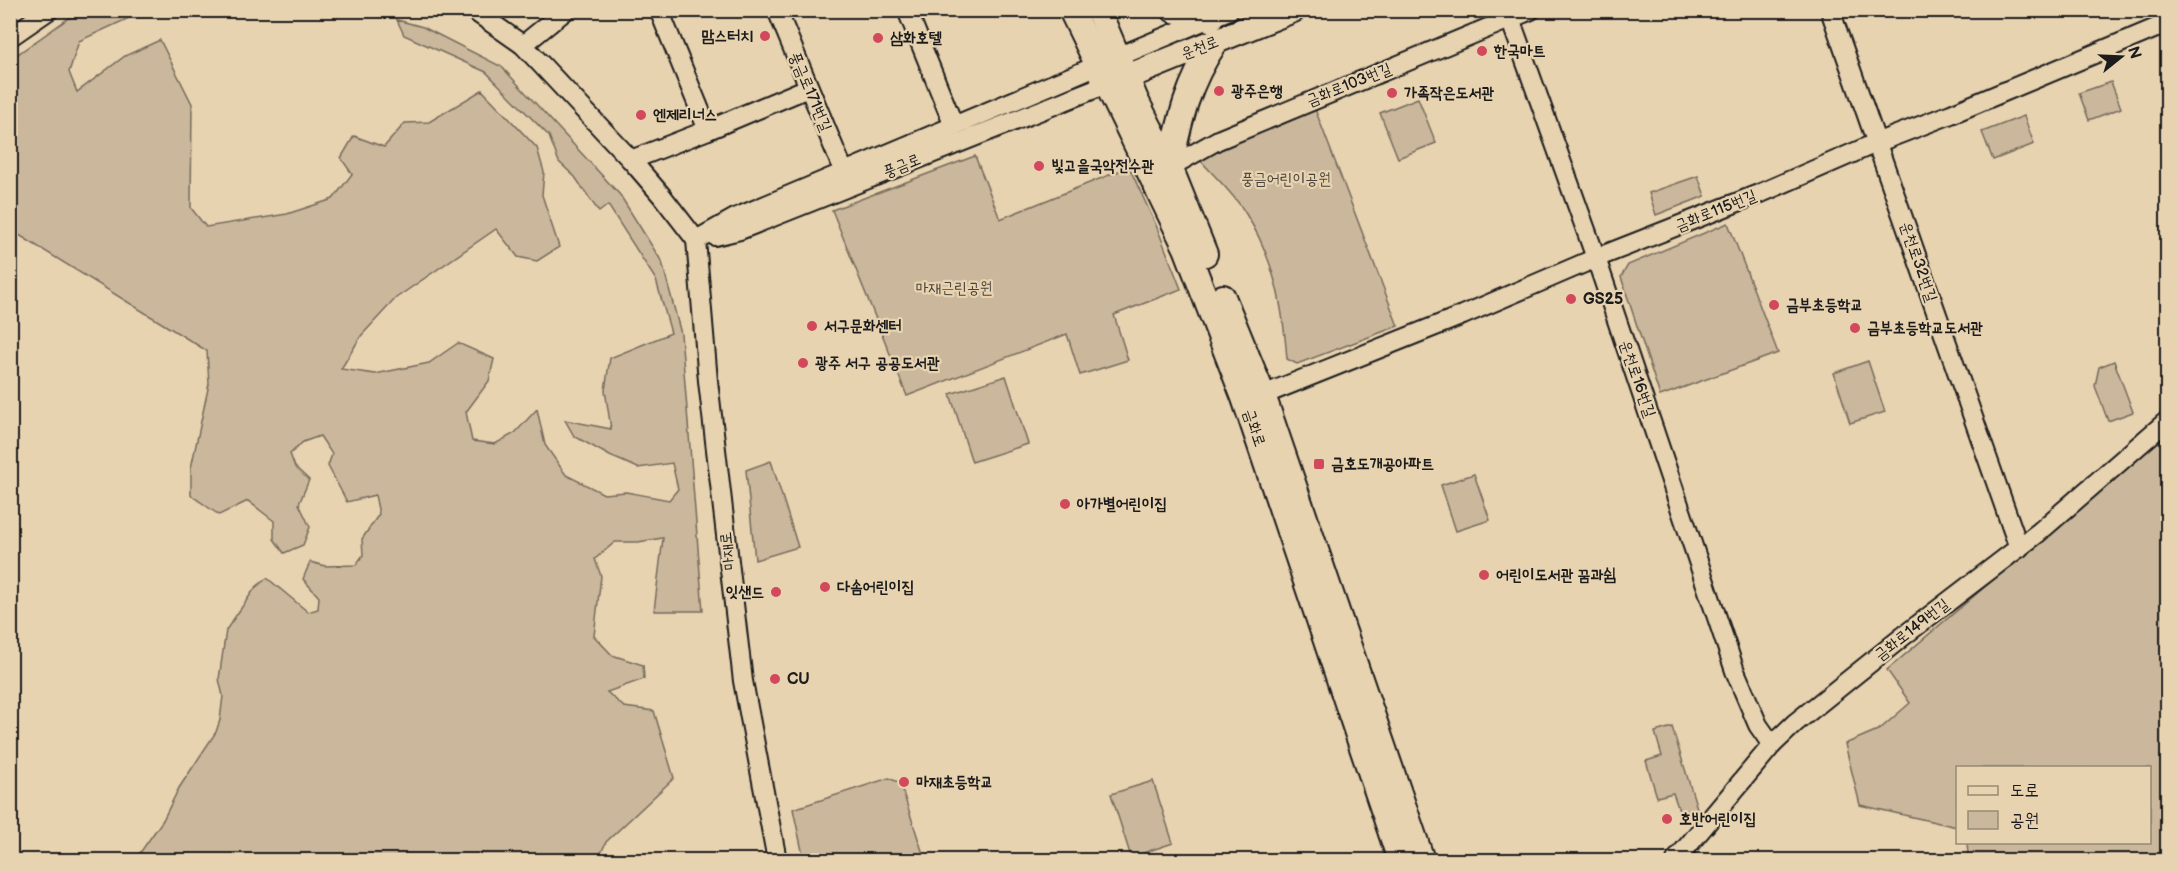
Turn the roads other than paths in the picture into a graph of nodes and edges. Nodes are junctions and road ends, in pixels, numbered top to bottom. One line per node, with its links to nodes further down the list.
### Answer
1 (49, 10): 16 (street)
2 (473, 10): 18 (street)
3 (566, 10): 18 (street)
4 (659, 10): 22 (street)
5 (777, 10): 20 (street, 풍금로171번길)
6 (907, 10): 21 (street)
7 (1071, 10): 19 (main road, 금화로)
8 (1098, 10): 19 (main road, 금화로)
9 (1174, 10): 13 (main road)
10 (1293, 10): 17 (main road, 운천로)
11 (1531, 10): 14 (street, 금화로103번길)
12 (1830, 10): 23 (street, 운천로32번길)
13 (1220, 15): 19 (street, 운천로)
14 (1509, 15): 25 (street, 금화로103번길); 28 (street, 운천로16번길)
15 (2168, 22): 23 (street, 금화로115번길)
16 (10, 37)
17 (1215, 43): 19 (main road, 운천로); 25 (main road)
18 (523, 45): 24 (street)
19 (1112, 71): 21 (street, 풍금로); 25 (main road, 금화로); 27 (street, 풍금로); 34 (main road, 금화로)
20 (808, 88): 22 (street); 26 (street, 풍금로171번길)
21 (954, 126): 26 (street, 풍금로)
22 (708, 130): 24 (street)
23 (1876, 143): 28 (street, 금화로115번길); 31 (street, 운천로32번길)
24 (631, 160): 27 (street)
25 (1170, 167): 29 (main road, 금화로)
26 (844, 172): 27 (street, 풍금로)
27 (696, 240): 33 (street, 마재로)
28 (1596, 258): 29 (street, 금화로115번길); 32 (street, 운천로16번길)
29 (1263, 395): 35 (main road, 금화로)
30 (2168, 420): 31 (street, 금화로149번길)
31 (2019, 548): 32 (street, 금화로149번길)
32 (1772, 745): 36 (street, 금화로149번길)
33 (777, 861)
34 (1400, 861)
35 (1422, 861)
36 (1676, 861)

